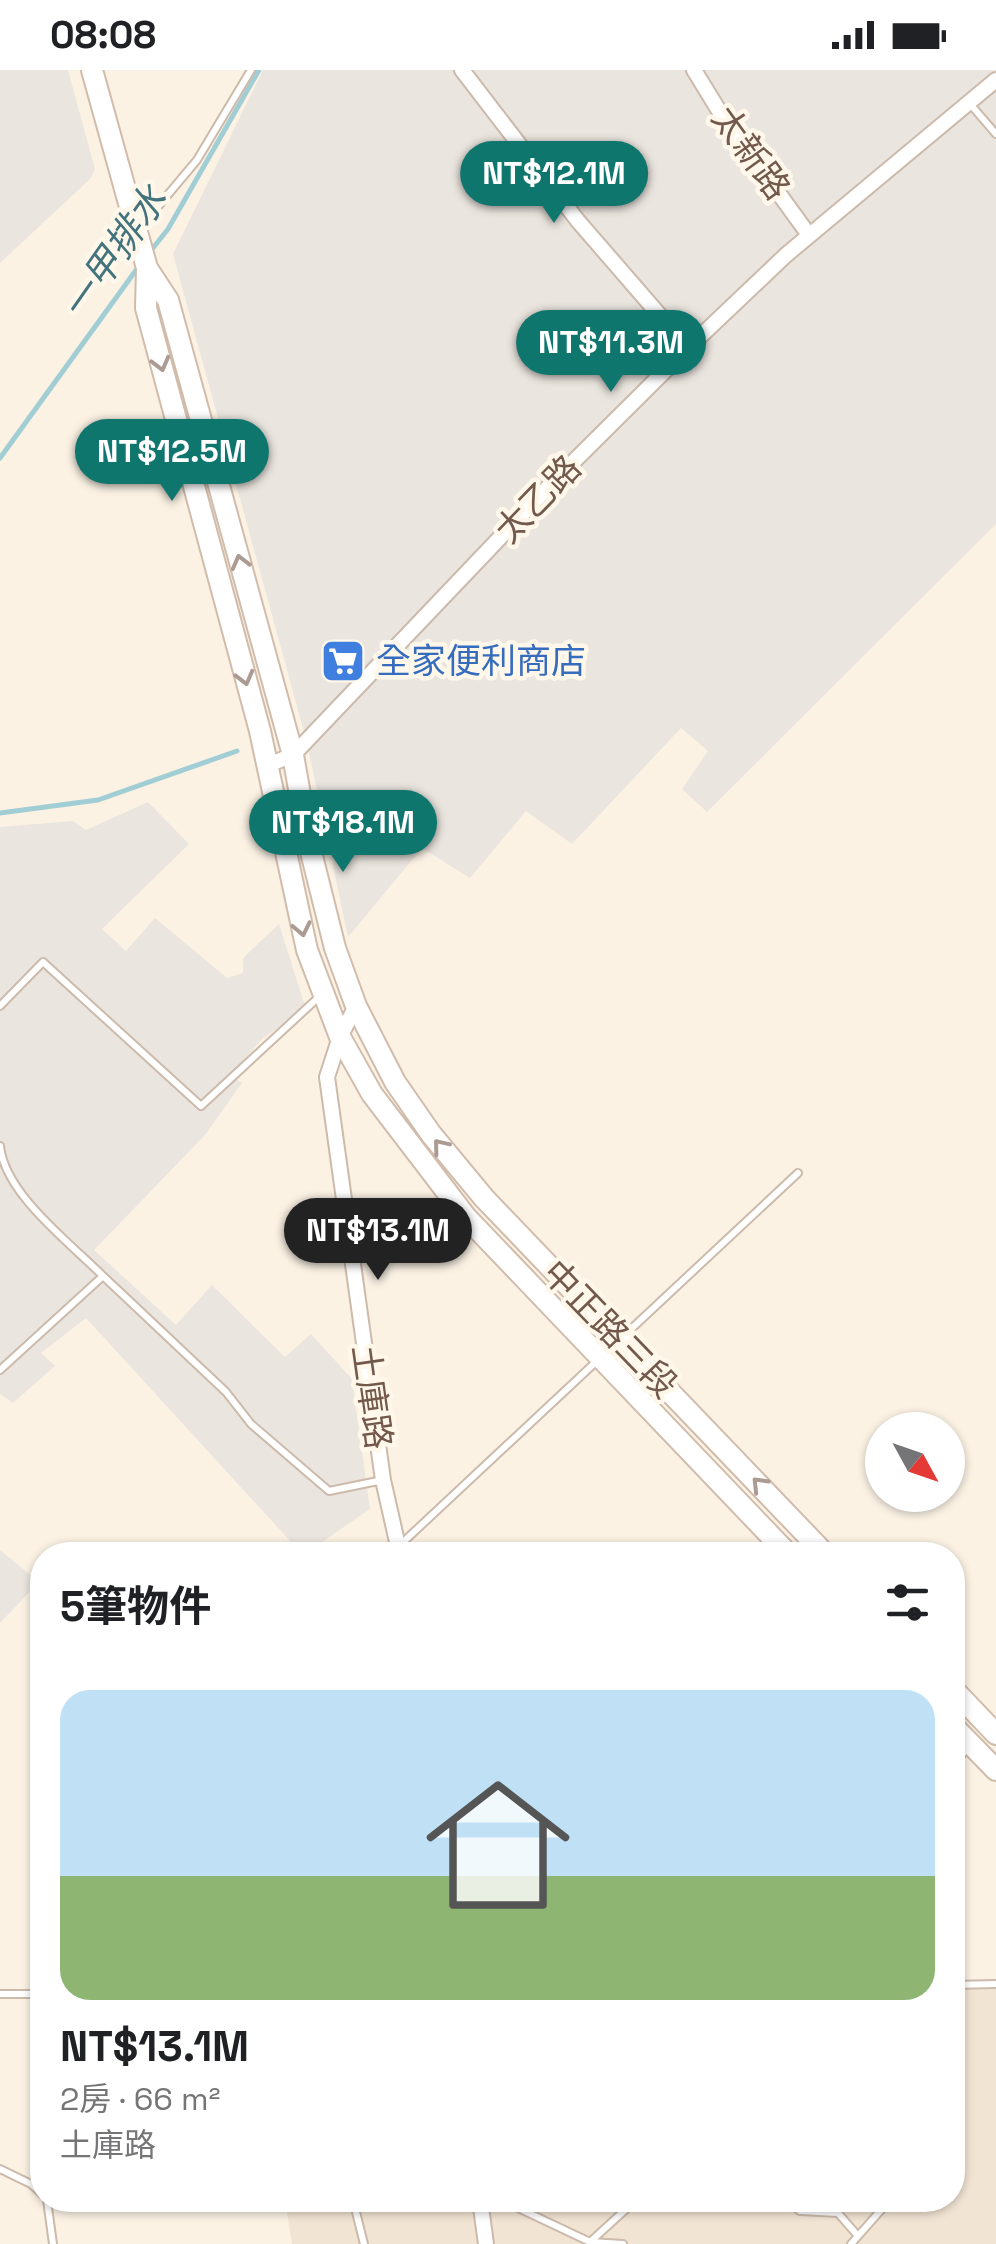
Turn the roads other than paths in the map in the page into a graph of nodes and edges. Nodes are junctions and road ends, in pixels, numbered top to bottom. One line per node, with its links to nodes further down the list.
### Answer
1 (92, 70): 8 (main road)
2 (251, 70): 8 (lane)
3 (462, 70): 11 (street)
4 (694, 70): 9 (street, 太新路)
5 (996, 80): 6 (street, 太乙路)
6 (970, 104): 7 (lane); 9 (street, 太乙路)
7 (996, 134)
8 (136, 232): 10 (main road)
9 (810, 235): 11 (street, 太乙路)
10 (147, 268): 12 (main road, 中正路三段, one-way to 10); 13 (main road, 中正路三段, one-way to 13)
11 (688, 348): 12 (street, 太乙路)
12 (293, 755): 13 (street, 太乙路); 16 (main road, 中正路三段)
13 (268, 765): 14 (main road, 中正路三段, one-way to 14)
14 (323, 994): 15 (lane); 17 (main road, 中正路三段)
15 (0, 1006)
16 (356, 1006): 17 (street, 土庫路); 21 (main road, 中正路三段, one-way to 16)
17 (340, 1037): 22 (main road, 中正路三段); 24 (street, 土庫路)
18 (0, 1146): 20 (lane)
19 (798, 1173): 21 (lane)
20 (102, 1276): 23 (lane); 24 (lane)
21 (619, 1338): 22 (lane); 28 (main road, 中正路三段, one-way to 21)
22 (598, 1357): 26 (lane); 27 (main road, 中正路三段)
23 (0, 1370)
24 (383, 1480): 25 (street, 土庫路)
25 (397, 1542)
26 (408, 1542)
27 (776, 1542)
28 (814, 1542)
29 (965, 1702): 30 (main road)
30 (996, 1734)
31 (965, 1737): 32 (main road)
32 (972, 1744): 33 (lane); 34 (main road)
33 (965, 1752)
34 (996, 1770)
35 (996, 1984): 36 (lane)
36 (965, 1985)
37 (0, 1994): 38 (lane)
38 (30, 1994)
39 (0, 2170): 40 (lane)
40 (30, 2184)
41 (49, 2212): 50 (lane)
42 (357, 2212): 51 (lane)
43 (482, 2212): 52 (street)
44 (526, 2212): 49 (lane)
45 (623, 2212): 49 (lane)
46 (819, 2212): 48 (lane)
47 (879, 2212): 48 (lane)
48 (858, 2236): 54 (lane)
49 (590, 2242): 53 (lane)
50 (53, 2244)
51 (364, 2244)
52 (486, 2244)
53 (623, 2244)
54 (851, 2244)

